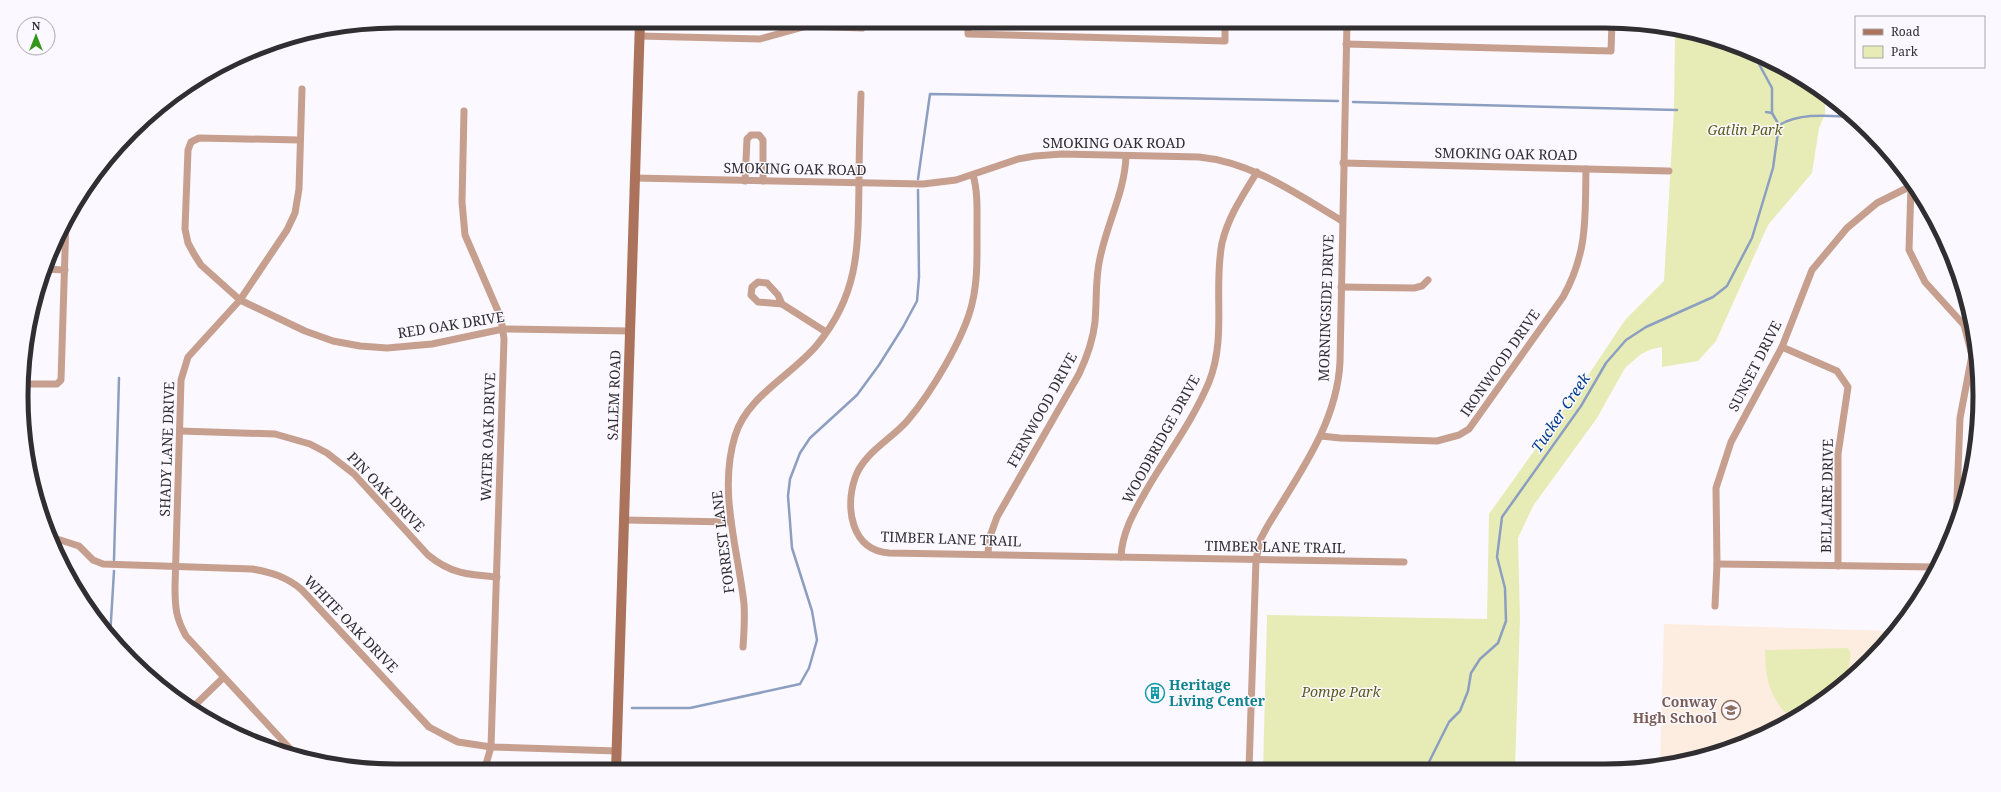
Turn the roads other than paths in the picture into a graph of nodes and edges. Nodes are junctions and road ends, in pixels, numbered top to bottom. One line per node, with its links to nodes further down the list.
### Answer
1 (640, 28): 7 (main road, SALEM ROAD)
2 (800, 28): 7 (street)
3 (968, 28): 4 (street)
4 (1225, 28)
5 (1347, 28): 8 (street, MORNINGSIDE DRIVE)
6 (1612, 28): 8 (street)
7 (639, 36): 19 (main road, SALEM ROAD)
8 (1346, 44): 14 (street, MORNINGSIDE DRIVE)
9 (302, 90): 12 (street, SHADY LANE DRIVE)
10 (861, 94): 22 (street, FORREST LANE)
11 (464, 111): 33 (street, WATER OAK DRIVE)
12 (300, 140): 31 (street, SHADY LANE DRIVE); 31 (street, RED OAK DRIVE)
13 (1126, 156): 17 (street, SMOKING OAK ROAD); 18 (street, SMOKING OAK ROAD); 46 (street, FERNWOOD DRIVE)
14 (1343, 163): 15 (street, SMOKING OAK ROAD); 25 (street, MORNINGSIDE DRIVE)
15 (1586, 169): 16 (street, SMOKING OAK ROAD); 41 (street, IRONWOOD DRIVE)
16 (1669, 171)
17 (1257, 172): 25 (street, SMOKING OAK ROAD); 47 (street, WOODBRIDGE DRIVE)
18 (973, 174): 22 (street, SMOKING OAK ROAD); 46 (street, TIMBER LANE TRAIL)
19 (635, 178): 20 (street, SMOKING OAK ROAD); 34 (main road, SALEM ROAD)
20 (745, 181): 21 (street, SMOKING OAK ROAD); 21 (street)
21 (763, 181): 22 (street, SMOKING OAK ROAD)
22 (859, 183): 35 (street, FORREST LANE)
23 (1908, 188): 36 (street, SUNSET DRIVE)
24 (1912, 193): 37 (street)
25 (1342, 222): 30 (street, MORNINGSIDE DRIVE)
26 (66, 234): 28 (street)
27 (51, 269): 28 (street)
28 (65, 270): 39 (street)
29 (1428, 280): 30 (street)
30 (1341, 287): 41 (street, MORNINGSIDE DRIVE)
31 (240, 300): 33 (street, RED OAK DRIVE); 40 (street, SHADY LANE DRIVE)
32 (782, 304): 35 (street)
33 (503, 329): 34 (street, RED OAK DRIVE); 54 (street, WATER OAK DRIVE)
34 (630, 331): 43 (main road, SALEM ROAD)
35 (826, 332): 44 (street, FORREST LANE)
36 (1782, 347): 50 (street, SUNSET DRIVE); 51 (street, BELLAIRE DRIVE)
37 (1970, 347)
38 (1971, 360): 42 (street)
39 (29, 384)
40 (180, 431): 52 (street, SHADY LANE DRIVE); 54 (street, PIN OAK DRIVE)
41 (1321, 436): 48 (street, MORNINGSIDE DRIVE)
42 (1957, 501)
43 (624, 520): 44 (street); 61 (main road, SALEM ROAD)
44 (731, 522): 56 (street, FORREST LANE)
45 (57, 539): 52 (street, WHITE OAK DRIVE)
46 (988, 554): 47 (street, TIMBER LANE TRAIL)
47 (1121, 557): 48 (street, TIMBER LANE TRAIL)
48 (1256, 560): 49 (street, TIMBER LANE TRAIL); 64 (street, MORNINGSIDE DRIVE)
49 (1404, 562)
50 (1717, 564): 51 (street); 55 (street, SUNSET DRIVE)
51 (1838, 566): 53 (street)
52 (175, 567): 57 (street, SHADY LANE DRIVE); 60 (street, WHITE OAK DRIVE)
53 (1930, 568)
54 (497, 577): 60 (street, WATER OAK DRIVE)
55 (1715, 606)
56 (743, 647)
57 (223, 678): 58 (street); 59 (street, SHADY LANE DRIVE)
58 (196, 704)
59 (289, 747)
60 (491, 747): 61 (street, WHITE OAK DRIVE); 62 (street, WATER OAK DRIVE)
61 (617, 750): 63 (main road, SALEM ROAD)
62 (486, 764)
63 (616, 764)
64 (1249, 764)

